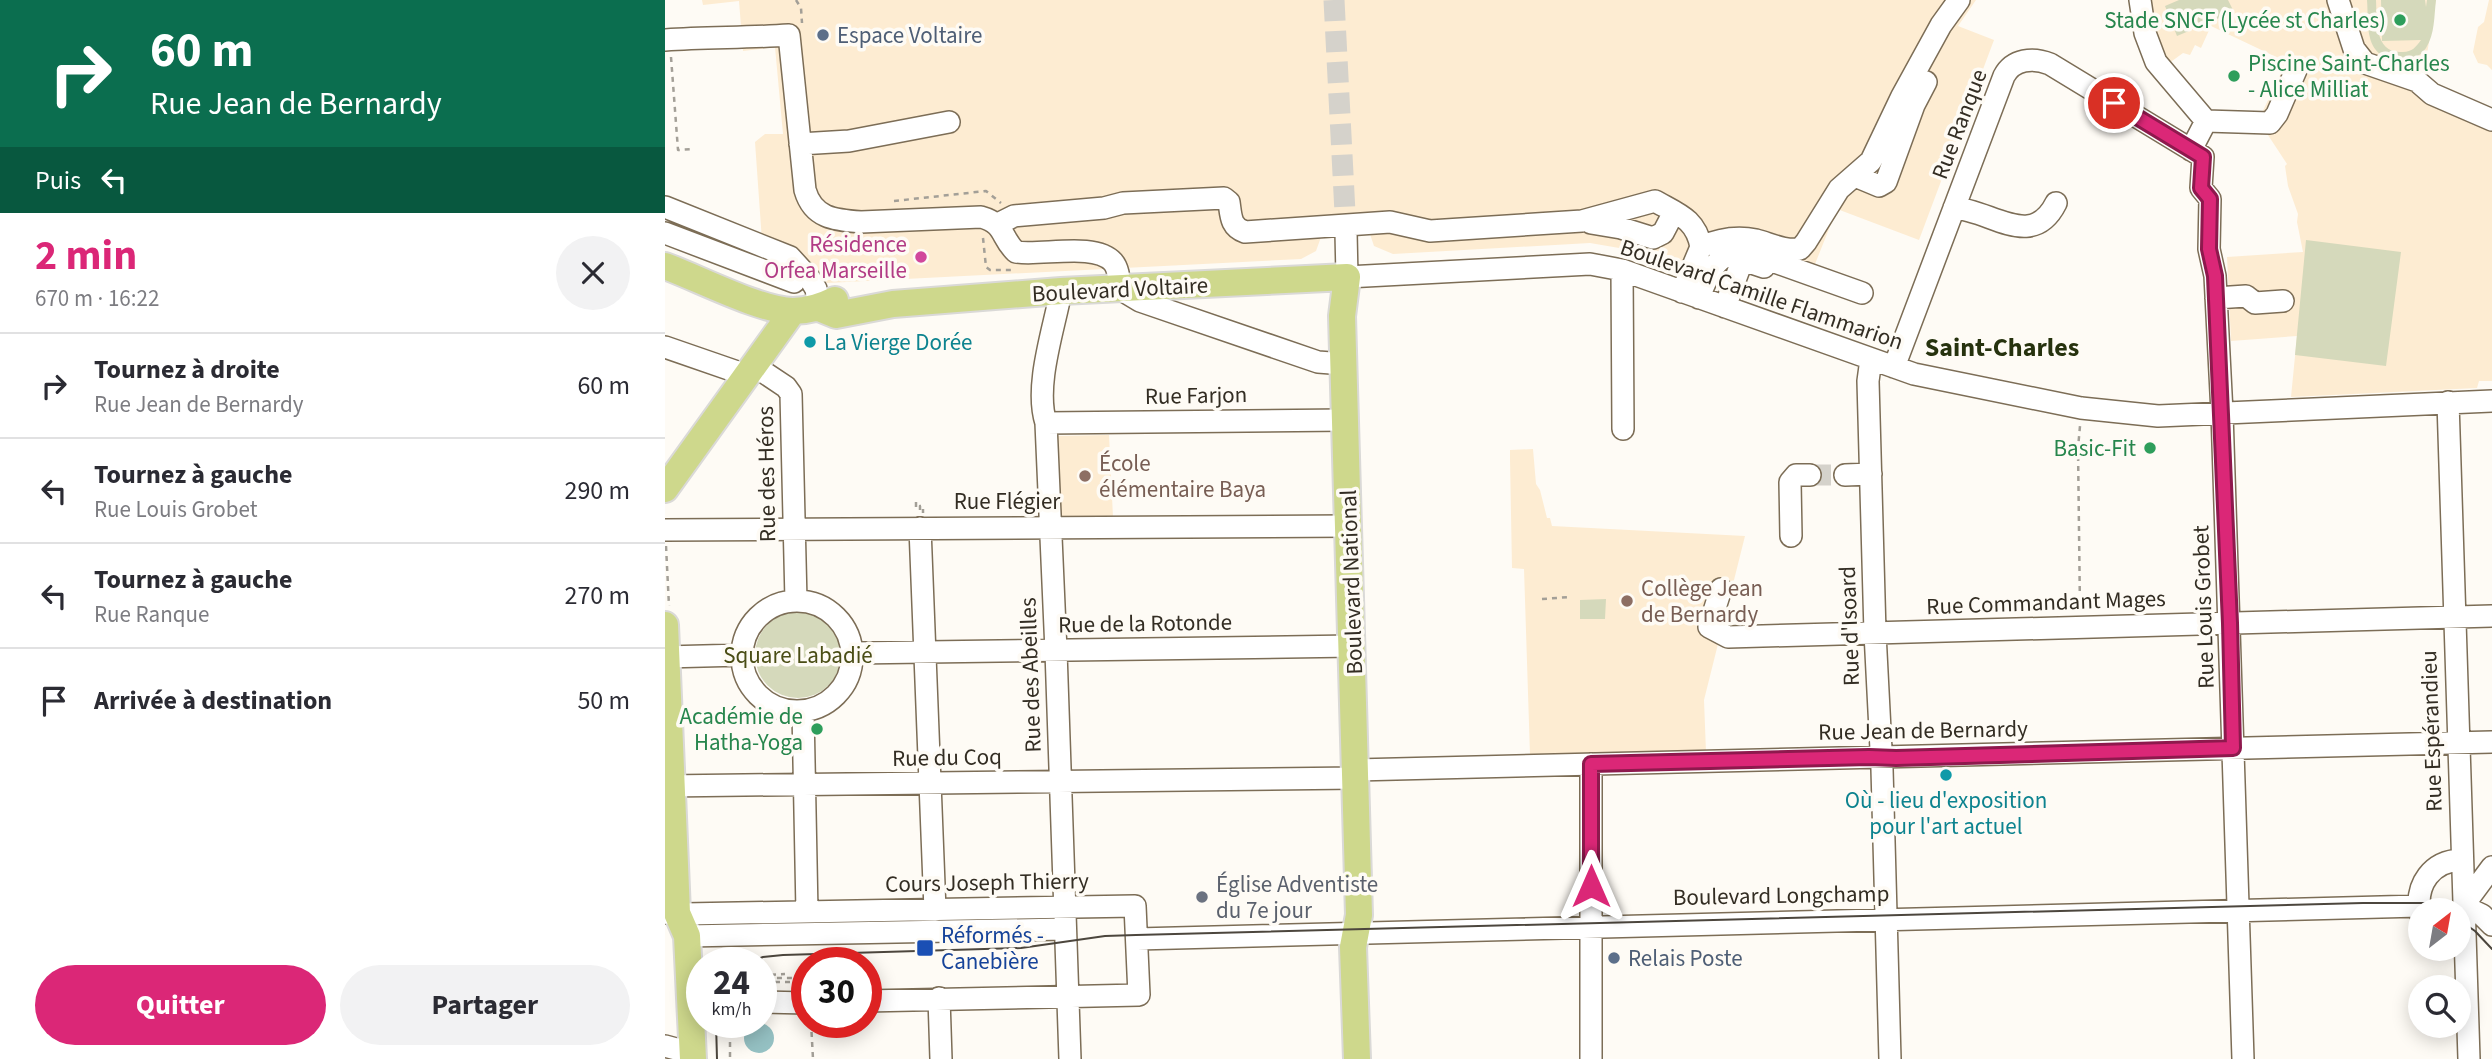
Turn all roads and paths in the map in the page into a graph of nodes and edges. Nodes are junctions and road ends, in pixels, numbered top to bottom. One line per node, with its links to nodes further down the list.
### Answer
1 (1959, 0): 13 (street)
2 (2140, 0): 8 (street)
3 (2338, 0): 7 (street)
4 (668, 47): 10 (street); 11 (path)
5 (2296, 70): 8 (street)
6 (1926, 82): 13 (street)
7 (2492, 120)
8 (2206, 121): 12 (street)
9 (949, 122): 10 (street)
10 (800, 144): 19 (street)
11 (694, 149)
12 (2197, 153): 16 (street, Rue Ranque); 31 (street, Rue Louis Grobet)
13 (1855, 176): 23 (street)
14 (2056, 203): 16 (street)
15 (665, 207): 26 (street)
16 (1954, 208): 38 (street, Rue Ranque)
17 (1674, 212): 18 (street); 18 (street); 23 (street)
18 (1582, 221): 19 (street)
19 (998, 224): 28 (street)
20 (1346, 232): 27 (street, Boulevard National)
21 (665, 233): 26 (street)
22 (700, 242): 26 (street)
23 (1701, 247): 30 (street)
24 (665, 266): 34 (main road, Boulevard Voltaire)
25 (1622, 270): 27 (street, Boulevard Camille Flammarion); 30 (street, Boulevard Camille Flammarion); 46 (street)
26 (795, 274): 34 (street)
27 (1347, 277): 28 (main road, Boulevard Voltaire); 37 (main road, Boulevard National)
28 (1120, 289): 29 (main road, Boulevard Voltaire); 37 (street)
29 (1061, 292): 34 (main road, Boulevard Voltaire); 45 (street, Rue des Abeilles)
30 (1691, 295): 33 (street, Boulevard Camille Flammarion); 33 (street)
31 (2216, 298): 32 (street); 43 (street, Rue Louis Grobet)
32 (2283, 301)
33 (1725, 307): 36 (street, Boulevard Camille Flammarion)
34 (806, 310): 39 (main road)
35 (665, 347): 39 (street)
36 (1871, 359): 38 (street, Boulevard Camille Flammarion); 47 (street, Rue d'Isoard)
37 (1343, 364): 44 (main road, Boulevard National)
38 (1894, 367): 42 (street, Boulevard Camille Flammarion)
39 (749, 370): 50 (main road); 54 (street, Rue des Héros)
40 (2492, 401): 41 (street, Boulevard Camille Flammarion)
41 (2448, 402): 43 (street, Boulevard Camille Flammarion); 64 (street, Rue Espérandieu)
42 (2081, 408): 43 (street, Boulevard Camille Flammarion); 67 (path)
43 (2222, 413): 65 (street, Rue Louis Grobet)
44 (1346, 420): 45 (street, Rue Farjon); 51 (main road, Boulevard National)
45 (1046, 423): 52 (street, Rue des Abeilles)
46 (1623, 429)
47 (1871, 474): 49 (street); 68 (street, Rue d'Isoard)
48 (1810, 475): 56 (street)
49 (1845, 475)
50 (665, 489)
51 (1349, 526): 52 (street, Rue Flégier); 69 (main road, Boulevard National)
52 (1050, 527): 53 (street, Rue Flégier); 70 (street, Rue des Abeilles)
53 (920, 528): 54 (street, Rue Flégier); 71 (street)
54 (793, 529): 55 (street, Rue Flégier); 62 (street, Rue des Héros)
55 (665, 530)
56 (1791, 536)
57 (1721, 589): 68 (street, Rue Commandant Mages)
58 (1570, 597): 61 (path)
59 (1675, 597): 60 (path)
60 (1692, 598)
61 (1542, 599)
62 (796, 601): 72 (street); 73 (street)
63 (2492, 616): 64 (street, Rue Commandant Mages)
64 (2454, 617): 65 (street, Rue Commandant Mages); 76 (street, Rue Espérandieu)
65 (2230, 623): 67 (street, Rue Commandant Mages); 78 (street, Rue Louis Grobet)
66 (665, 625): 74 (main road)
67 (2079, 627): 68 (street, Rue Commandant Mages)
68 (1875, 633): 79 (street, Rue d'Isoard)
69 (1353, 646): 70 (street, Rue de la Rotonde); 81 (main road, Boulevard National)
70 (1056, 651): 71 (street, Rue de la Rotonde); 82 (street, Rue des Abeilles)
71 (926, 652): 72 (street, Rue de la Rotonde); 83 (street)
72 (853, 653): 75 (street)
73 (742, 655): 74 (street); 75 (street)
74 (666, 657): 85 (main road)
75 (803, 711): 84 (street)
76 (2458, 742): 77 (street, Rue Jean de Bernardy); 78 (street, Rue Jean de Bernardy); 86 (street, Rue Espérandieu)
77 (2492, 742)
78 (2233, 748): 79 (street, Rue Jean de Bernardy); 94 (street, Rue Louis Grobet)
79 (1881, 758): 80 (street, Rue Jean de Bernardy); 97 (street, Rue d'Isoard)
80 (1591, 764): 81 (street, Rue Jean de Bernardy); 100 (street)
81 (1356, 774): 82 (street, Rue du Coq); 102 (main road, Boulevard National)
82 (1060, 782): 83 (street, Rue du Coq); 91 (street, Rue des Abeilles)
83 (930, 783): 84 (street, Rue du Coq); 92 (street)
84 (804, 785): 85 (street, Rue du Coq); 96 (street)
85 (668, 786): 98 (main road)
86 (2462, 860): 88 (street); 89 (street, Rue Espérandieu)
87 (2492, 867): 90 (street)
88 (2420, 898)
89 (2463, 898)
90 (2469, 898)
91 (1064, 907): 92 (street, Cours Joseph Thierry); 101 (street, Rue des Abeilles); 103 (street, Cours Joseph Thierry)
92 (935, 909): 96 (street, Cours Joseph Thierry)
93 (2408, 909): 94 (street, Boulevard Longchamp)
94 (2237, 910): 97 (street, Boulevard Longchamp); 122 (street, Rue Louis Grobet)
95 (2471, 910): 99 (street)
96 (807, 912): 98 (street, Cours Joseph Thierry)
97 (1887, 919): 100 (street, Boulevard Longchamp); 121 (street, Rue d'Isoard)
98 (676, 920): 101 (street); 105 (main road)
99 (2492, 925)
100 (1591, 926): 102 (street, Boulevard Longchamp); 120 (street)
101 (1065, 929): 108 (street, Rue des Abeilles)
102 (1357, 932): 103 (street, Boulevard Longchamp); 119 (main road, Boulevard National)
103 (1141, 938): 108 (street, Cours Joseph Thierry)
104 (2463, 961): 123 (street, Rue Espérandieu)
105 (686, 962)
106 (777, 974): 107 (path)
107 (785, 974)
108 (1067, 997): 109 (street, Cours Joseph Thierry); 118 (street, Rue des Abeilles)
109 (939, 998): 110 (street, Cours Joseph Thierry); 117 (street)
110 (882, 1000)
111 (730, 1038): 115 (path)
112 (812, 1038): 116 (path)
113 (665, 1046): 114 (street)
114 (692, 1054)
115 (730, 1059)
116 (813, 1059)
117 (941, 1059)
118 (1070, 1059)
119 (1357, 1059)
120 (1591, 1059)
121 (1890, 1059)
122 (2243, 1059)
123 (2469, 1059)

